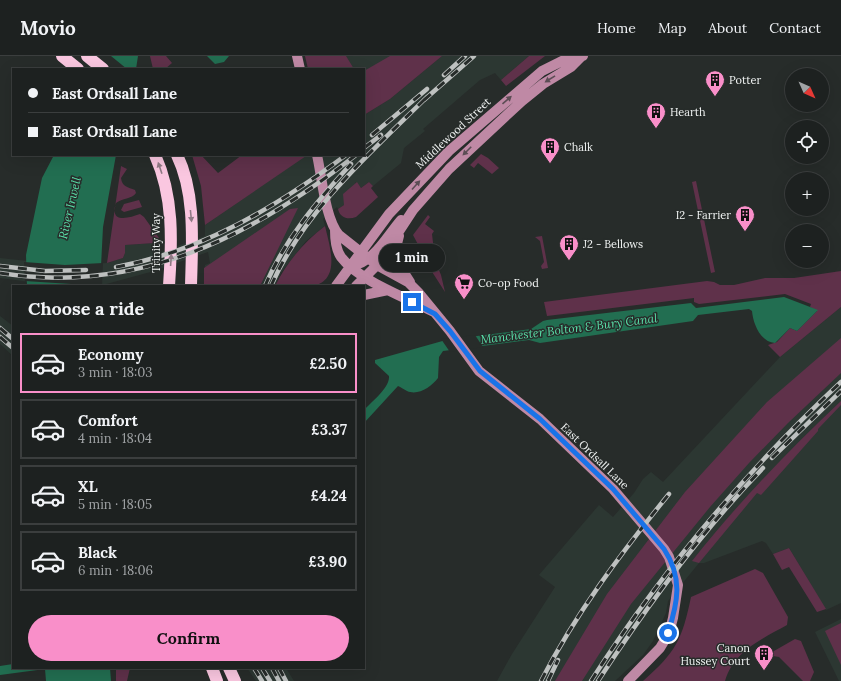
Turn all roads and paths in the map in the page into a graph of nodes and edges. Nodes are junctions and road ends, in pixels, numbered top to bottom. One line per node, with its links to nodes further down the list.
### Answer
1 (62, 56): 5 (highway)
2 (87, 56): 6 (highway)
3 (297, 56): 7 (main road)
4 (582, 56): 11 (main road, Middlewood Street, one-way to 11); 14 (main road, Middlewood Street, one-way to 4)
5 (77, 68)
6 (102, 68)
7 (300, 68)
8 (155, 156): 21 (highway, Trinity Way, one-way to 8)
9 (177, 156): 22 (highway, one-way to 22)
10 (317, 156): 13 (main road)
11 (413, 210): 12 (main road, Middlewood Street); 17 (main road)
12 (402, 229): 18 (main road, Middlewood Street); 25 (main road)
13 (335, 230): 15 (main road, East Ordsall Lane); 19 (main road, East Ordsall Lane)
14 (372, 236): 15 (main road); 16 (main road, Middlewood Street)
15 (346, 241): 16 (main road, East Ordsall Lane)
16 (360, 251): 17 (main road, East Ordsall Lane); 19 (main road, Middlewood Street)
17 (369, 258): 18 (main road, East Ordsall Lane); 19 (main road)
18 (377, 265): 20 (main road, Middlewood Street); 25 (main road, East Ordsall Lane)
19 (350, 266): 20 (main road, East Ordsall Lane); 23 (main road, Middlewood Street)
20 (365, 277): 24 (main road, Middlewood Street); 26 (main road, East Ordsall Lane)
21 (169, 285)
22 (190, 285)
23 (337, 285)
24 (357, 285)
25 (412, 286): 28 (main road, East Ordsall Lane)
26 (388, 290): 27 (main road); 28 (main road, East Ordsall Lane)
27 (365, 294)
28 (433, 312): 33 (main road, East Ordsall Lane)
29 (212, 669): 31 (highway)
30 (229, 669): 32 (highway)
31 (217, 681)
32 (235, 681)
33 (628, 681)

